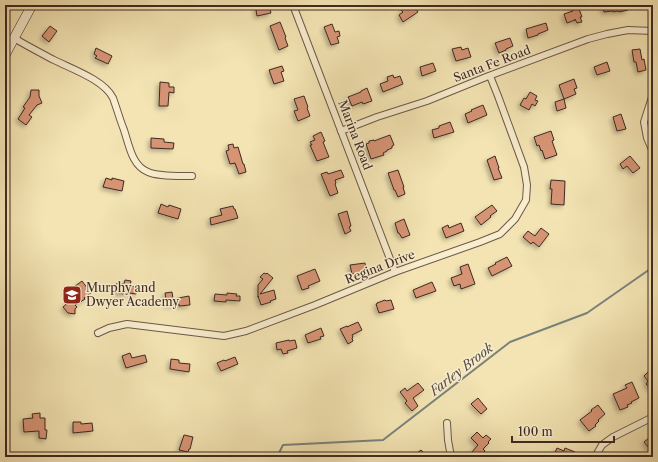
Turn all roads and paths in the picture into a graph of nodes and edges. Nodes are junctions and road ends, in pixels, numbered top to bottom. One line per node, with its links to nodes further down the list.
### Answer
1 (32, 5): 4 (main road)
2 (293, 5): 8 (street, Marina Road)
3 (653, 31): 6 (street, Santa Fe Road)
4 (14, 38): 5 (main road); 10 (street)
5 (5, 55)
6 (490, 76): 8 (street, Santa Fe Road); 11 (street, Regina Drive)
7 (653, 94): 9 (street)
8 (342, 131): 11 (street, Marina Road)
9 (653, 152)
10 (192, 176)
11 (395, 272): 12 (street, Regina Drive)
12 (98, 333)
13 (653, 417): 16 (street)
14 (447, 423): 15 (street)
15 (451, 457)
16 (595, 457)

